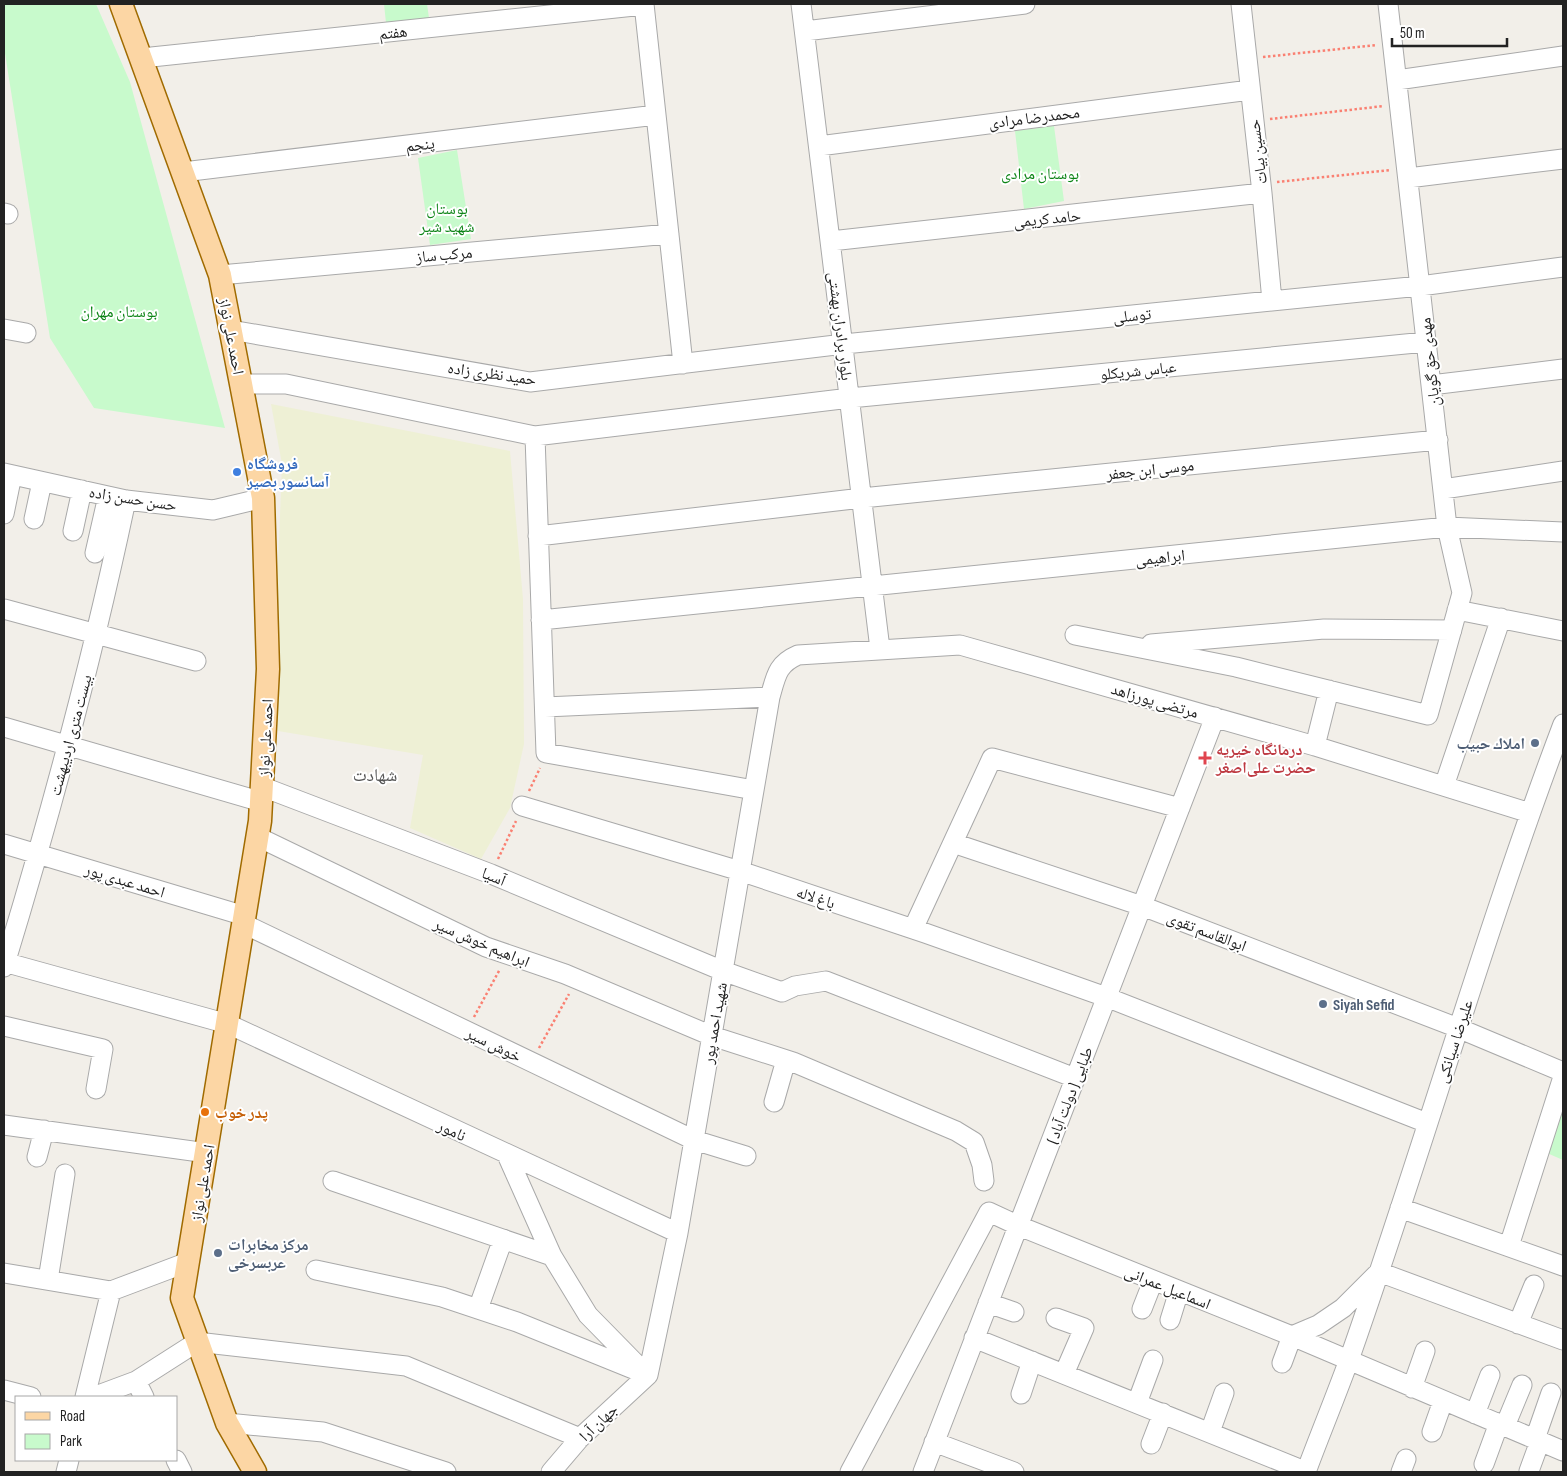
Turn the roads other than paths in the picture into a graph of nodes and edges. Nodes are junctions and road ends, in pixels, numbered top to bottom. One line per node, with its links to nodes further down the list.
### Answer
1 (121, 4): 9 (main road, احمد علی نواز)
2 (644, 4): 9 (street, هفتم); 12 (street)
3 (802, 4): 7 (street, بلوار برادران بهشتی)
4 (1025, 4): 7 (street)
5 (1241, 4): 11 (street, حسین بیات)
6 (1388, 4): 10 (street, مهدی حق گویان)
7 (805, 31): 13 (street, بلوار برادران بهشتی)
8 (1563, 56): 10 (street)
9 (142, 58): 15 (main road, احمد علی نواز)
10 (1397, 80): 16 (street, مهدی حق گویان)
11 (1250, 90): 13 (street, محمدرضا مرادی); 17 (street, حسین بیات)
12 (656, 115): 15 (street, پنجم); 18 (street)
13 (819, 146): 19 (street, بلوار برادران بهشتی)
14 (1563, 159): 16 (street)
15 (183, 172): 21 (main road, احمد علی نواز)
16 (1408, 173): 22 (street, مهدی حق گویان)
17 (1262, 188): 19 (street, حامد کریمی); 23 (street, حسین بیات)
18 (669, 234): 21 (street, مرکب ساز); 29 (street)
19 (831, 241): 28 (street, بلوار برادران بهشتی)
20 (1563, 267): 22 (street, توسلی)
21 (220, 275): 25 (main road, احمد علی نواز)
22 (1420, 286): 23 (street, توسلی); 27 (street, مهدی حق گویان)
23 (1272, 301): 28 (street, توسلی)
24 (4, 329): 26 (street)
25 (231, 330): 29 (street, حمید نظری زاده); 31 (main road, احمد علی نواز)
26 (26, 334)
27 (1426, 342): 32 (street, مهدی حق گویان); 33 (street, عباس شریکلو)
28 (844, 344): 29 (street, حمید نظری زاده); 33 (street, بلوار برادران بهشتی)
29 (683, 364)
30 (1563, 369): 32 (street)
31 (241, 384): 34 (street, عباس شریکلو); 42 (main road, احمد علی نواز)
32 (1431, 385): 35 (street, مهدی حق گویان)
33 (850, 398): 34 (street, عباس شریکلو); 43 (street, بلوار برادران بهشتی)
34 (534, 436): 49 (street)
35 (1438, 440): 39 (street, مهدی حق گویان); 43 (street, موسی ابن جعفر)
36 (1563, 471): 39 (street)
37 (8, 474): 38 (street, حسن حسن زاده); 44 (street)
38 (42, 482): 40 (street, حسن حسن زاده); 45 (street)
39 (1443, 489): 46 (street, مهدی حق گویان)
40 (82, 490): 41 (street, حسن حسن زاده); 47 (street)
41 (117, 498): 42 (street, حسن حسن زاده); 50 (street); 58 (street, بیست متری اردیبهشت)
42 (262, 498): 74 (main road, احمد علی نواز)
43 (862, 498): 49 (street, موسی ابن جعفر); 51 (street, بلوار برادران بهشتی)
44 (4, 514)
45 (34, 519)
46 (1447, 527): 48 (street, ابراهیمی); 51 (street, ابراهیمی); 53 (street, مهدی حق گویان)
47 (73, 531)
48 (1563, 532)
49 (538, 536): 55 (street)
50 (95, 553)
51 (873, 586): 55 (street, ابراهیمی); 61 (street, بلوار برادران بهشتی)
52 (4, 609): 58 (street)
53 (1457, 610): 54 (street); 56 (street, مهدی حق گویان)
54 (1501, 618): 57 (street); 72 (street)
55 (541, 620): 66 (street)
56 (1452, 630): 60 (street); 64 (street, مهدی حق گویان)
57 (1563, 631)
58 (96, 634): 62 (street); 70 (street, بیست متری اردیبهشت)
59 (1075, 635): 60 (street)
60 (1129, 646): 64 (street)
61 (880, 649): 63 (street, مرتضی پورزاهد); 67 (street, مرتضی پورزاهد)
62 (196, 661)
63 (778, 670): 65 (street, شهید احمد پور)
64 (1329, 690): 71 (street)
65 (770, 696): 66 (street); 73 (street, شهید احمد پور)
66 (545, 706): 73 (street)
67 (1215, 717): 71 (street, مرتضی پورزاهد); 76 (street, طبایی ( دولت آباد ))
68 (1563, 724): 77 (street, علیرضا سیانکی)
69 (4, 727): 70 (street, آسیا)
70 (67, 746): 74 (street, آسیا); 81 (street, بیست متری اردیبهشت)
71 (1315, 746): 72 (street, مرتضی پورزاهد)
72 (1444, 786): 77 (street, مرتضی پورزاهد)
73 (754, 790): 82 (street, شهید احمد پور)
74 (262, 795): 78 (main road, احمد علی نواز); 87 (street, آسیا)
75 (522, 806): 82 (street, باغ لاله)
76 (1180, 808): 79 (street); 83 (street, طبایی ( دولت آباد ))
77 (1530, 813): 91 (street, علیرضا سیانکی)
78 (258, 837): 84 (main road, احمد علی نواز); 92 (street, ابراهیم خوش سیر)
79 (954, 843): 83 (street, ابوالقاسم تقوی); 85 (street)
80 (4, 844): 81 (street, احمد عبدی پور)
81 (38, 854): 84 (street, احمد عبدی پور); 86 (street, بیست متری اردیبهشت)
82 (740, 871): 85 (street, باغ لاله); 87 (street, شهید احمد پور)
83 (1142, 906): 88 (street, طبایی ( دولت آباد )); 91 (street, ابوالقاسم تقوی)
84 (244, 920): 89 (main road, احمد علی نواز); 102 (street, خوش سیر)
85 (913, 929): 88 (street, باغ لاله)
86 (4, 964): 89 (street, نامور)
87 (723, 971): 92 (street, شهید احمد پور); 96 (street, آسیا)
88 (1106, 997): 96 (street, طبایی ( دولت آباد )); 99 (street, باغ لاله)
89 (228, 1024): 103 (main road, احمد علی نواز); 104 (street, نامور)
90 (4, 1026): 97 (street)
91 (1458, 1028): 94 (street, ابوالقاسم تقوی); 99 (street, علیرضا سیانکی)
92 (712, 1036): 93 (street, ابراهیم خوش سیر); 102 (street, شهید احمد پور)
93 (786, 1060): 98 (street); 109 (street, ابراهیم خوش سیر)
94 (1563, 1072)
95 (1563, 1077): 114 (street)
96 (1075, 1078): 111 (street, طبایی ( دولت آباد ))
97 (96, 1089)
98 (774, 1102)
99 (1427, 1123): 110 (street, علیرضا سیانکی)
100 (4, 1125): 101 (street)
101 (44, 1130): 103 (street); 106 (street)
102 (694, 1140): 105 (street, خوش سیر); 112 (street, شهید احمد پور)
103 (207, 1153): 116 (main road, احمد علی نواز)
104 (507, 1155): 112 (street, نامور); 115 (street)
105 (746, 1156)
106 (37, 1157)
107 (66, 1174): 121 (street)
108 (333, 1181): 113 (street)
109 (984, 1181)
110 (1400, 1208): 114 (street); 120 (street, علیرضا سیانکی)
111 (1019, 1226): 122 (street, اسماعیل عمرانی); 126 (street, طبایی ( دولت آباد )); 173 (street, اسماعیل عمرانی)
112 (678, 1234): 143 (street, شهید احمد پور)
113 (503, 1239): 115 (street); 127 (street)
114 (1509, 1246): 117 (street)
115 (552, 1256): 143 (street)
116 (188, 1262): 124 (street); 136 (main road, احمد علی نواز)
117 (1563, 1266)
118 (316, 1270): 127 (street)
119 (4, 1272): 121 (street)
120 (1379, 1272): 132 (street); 133 (street); 139 (street, علیرضا سیانکی)
121 (48, 1280): 124 (street)
122 (1153, 1281): 125 (street, اسماعیل عمرانی); 128 (street)
123 (1534, 1285): 132 (street)
124 (111, 1291): 153 (street)
125 (1179, 1291): 131 (street); 133 (street, اسماعیل عمرانی)
126 (988, 1303): 129 (street); 134 (street, طبایی ( دولت آباد ))
127 (478, 1309): 143 (street)
128 (1142, 1309)
129 (1014, 1312)
130 (1056, 1318): 142 (street)
131 (1170, 1320)
132 (1518, 1324): 135 (street)
133 (1292, 1336): 139 (street, اسماعیل عمرانی); 141 (street)
134 (974, 1338): 140 (street); 165 (street, طبایی ( دولت آباد ))
135 (1563, 1340)
136 (197, 1342): 147 (street); 159 (main road, احمد علی نواز); 163 (street)
137 (1425, 1351): 146 (street)
138 (1153, 1360): 156 (street)
139 (1349, 1360): 146 (street, اسماعیل عمرانی); 176 (street, علیرضا سیانکی)
140 (1032, 1361): 142 (street); 149 (street)
141 (1282, 1364)
142 (1064, 1374): 156 (street)
143 (648, 1375): 163 (street, جهان آرا)
144 (1490, 1375): 158 (street)
145 (1522, 1385): 160 (street)
146 (1412, 1388): 155 (street, اسماعیل عمرانی)
147 (140, 1389): 154 (street)
148 (4, 1390): 152 (street)
149 (1020, 1394)
150 (1224, 1394): 161 (street)
151 (1551, 1394): 164 (street)
152 (27, 1396)
153 (84, 1396)
154 (99, 1396)
155 (1443, 1401): 158 (street, اسماعیل عمرانی); 162 (street)
156 (1136, 1403): 157 (street)
157 (1163, 1413): 161 (street); 166 (street)
158 (1475, 1414): 160 (street, اسماعیل عمرانی)
159 (226, 1423): 170 (main road, احمد علی نواز); 171 (street)
160 (1502, 1425): 164 (street, اسماعیل عمرانی); 168 (street)
161 (1210, 1432): 176 (street)
162 (1432, 1432)
163 (580, 1438): 172 (street, جهان آرا)
164 (1538, 1440): 167 (street, اسماعیل عمرانی); 169 (street)
165 (934, 1442): 174 (street, طبایی ( دولت آباد )); 175 (street)
166 (1150, 1444)
167 (1563, 1450)
168 (1484, 1464)
169 (1529, 1471)
170 (255, 1472)
171 (446, 1472)
172 (551, 1472)
173 (850, 1472)
174 (923, 1472)
175 (1014, 1472)
176 (1306, 1472)

